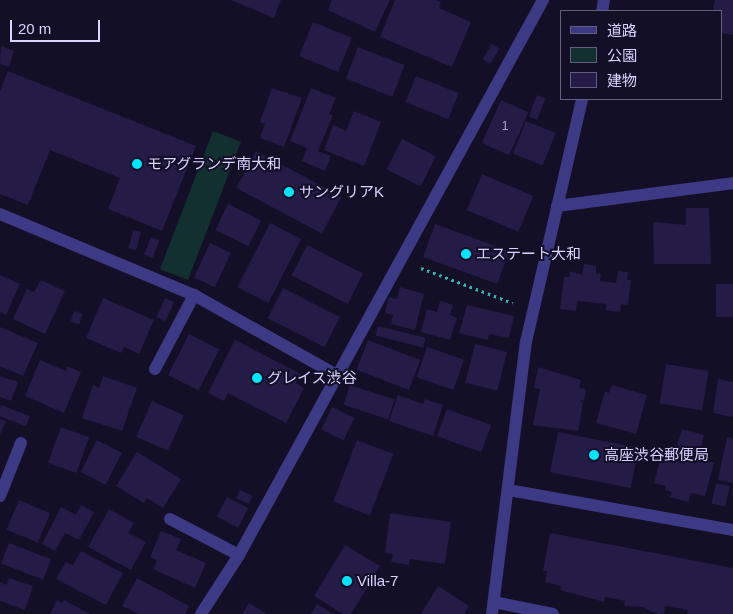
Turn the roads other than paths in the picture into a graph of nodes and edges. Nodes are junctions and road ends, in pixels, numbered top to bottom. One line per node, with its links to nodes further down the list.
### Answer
1 (543, 0): 8 (street)
2 (582, 100): 4 (street)
3 (733, 183): 4 (street)
4 (557, 206): 10 (street)
5 (0, 214): 6 (street)
6 (194, 295): 7 (street); 8 (street)
7 (155, 369)
8 (335, 374): 14 (street)
9 (22, 443): 11 (street)
10 (508, 490): 13 (street); 15 (street)
11 (0, 496)
12 (170, 519): 14 (street)
13 (733, 530)
14 (238, 555): 16 (street)
15 (493, 608): 17 (street)
16 (201, 614)
17 (554, 614)

